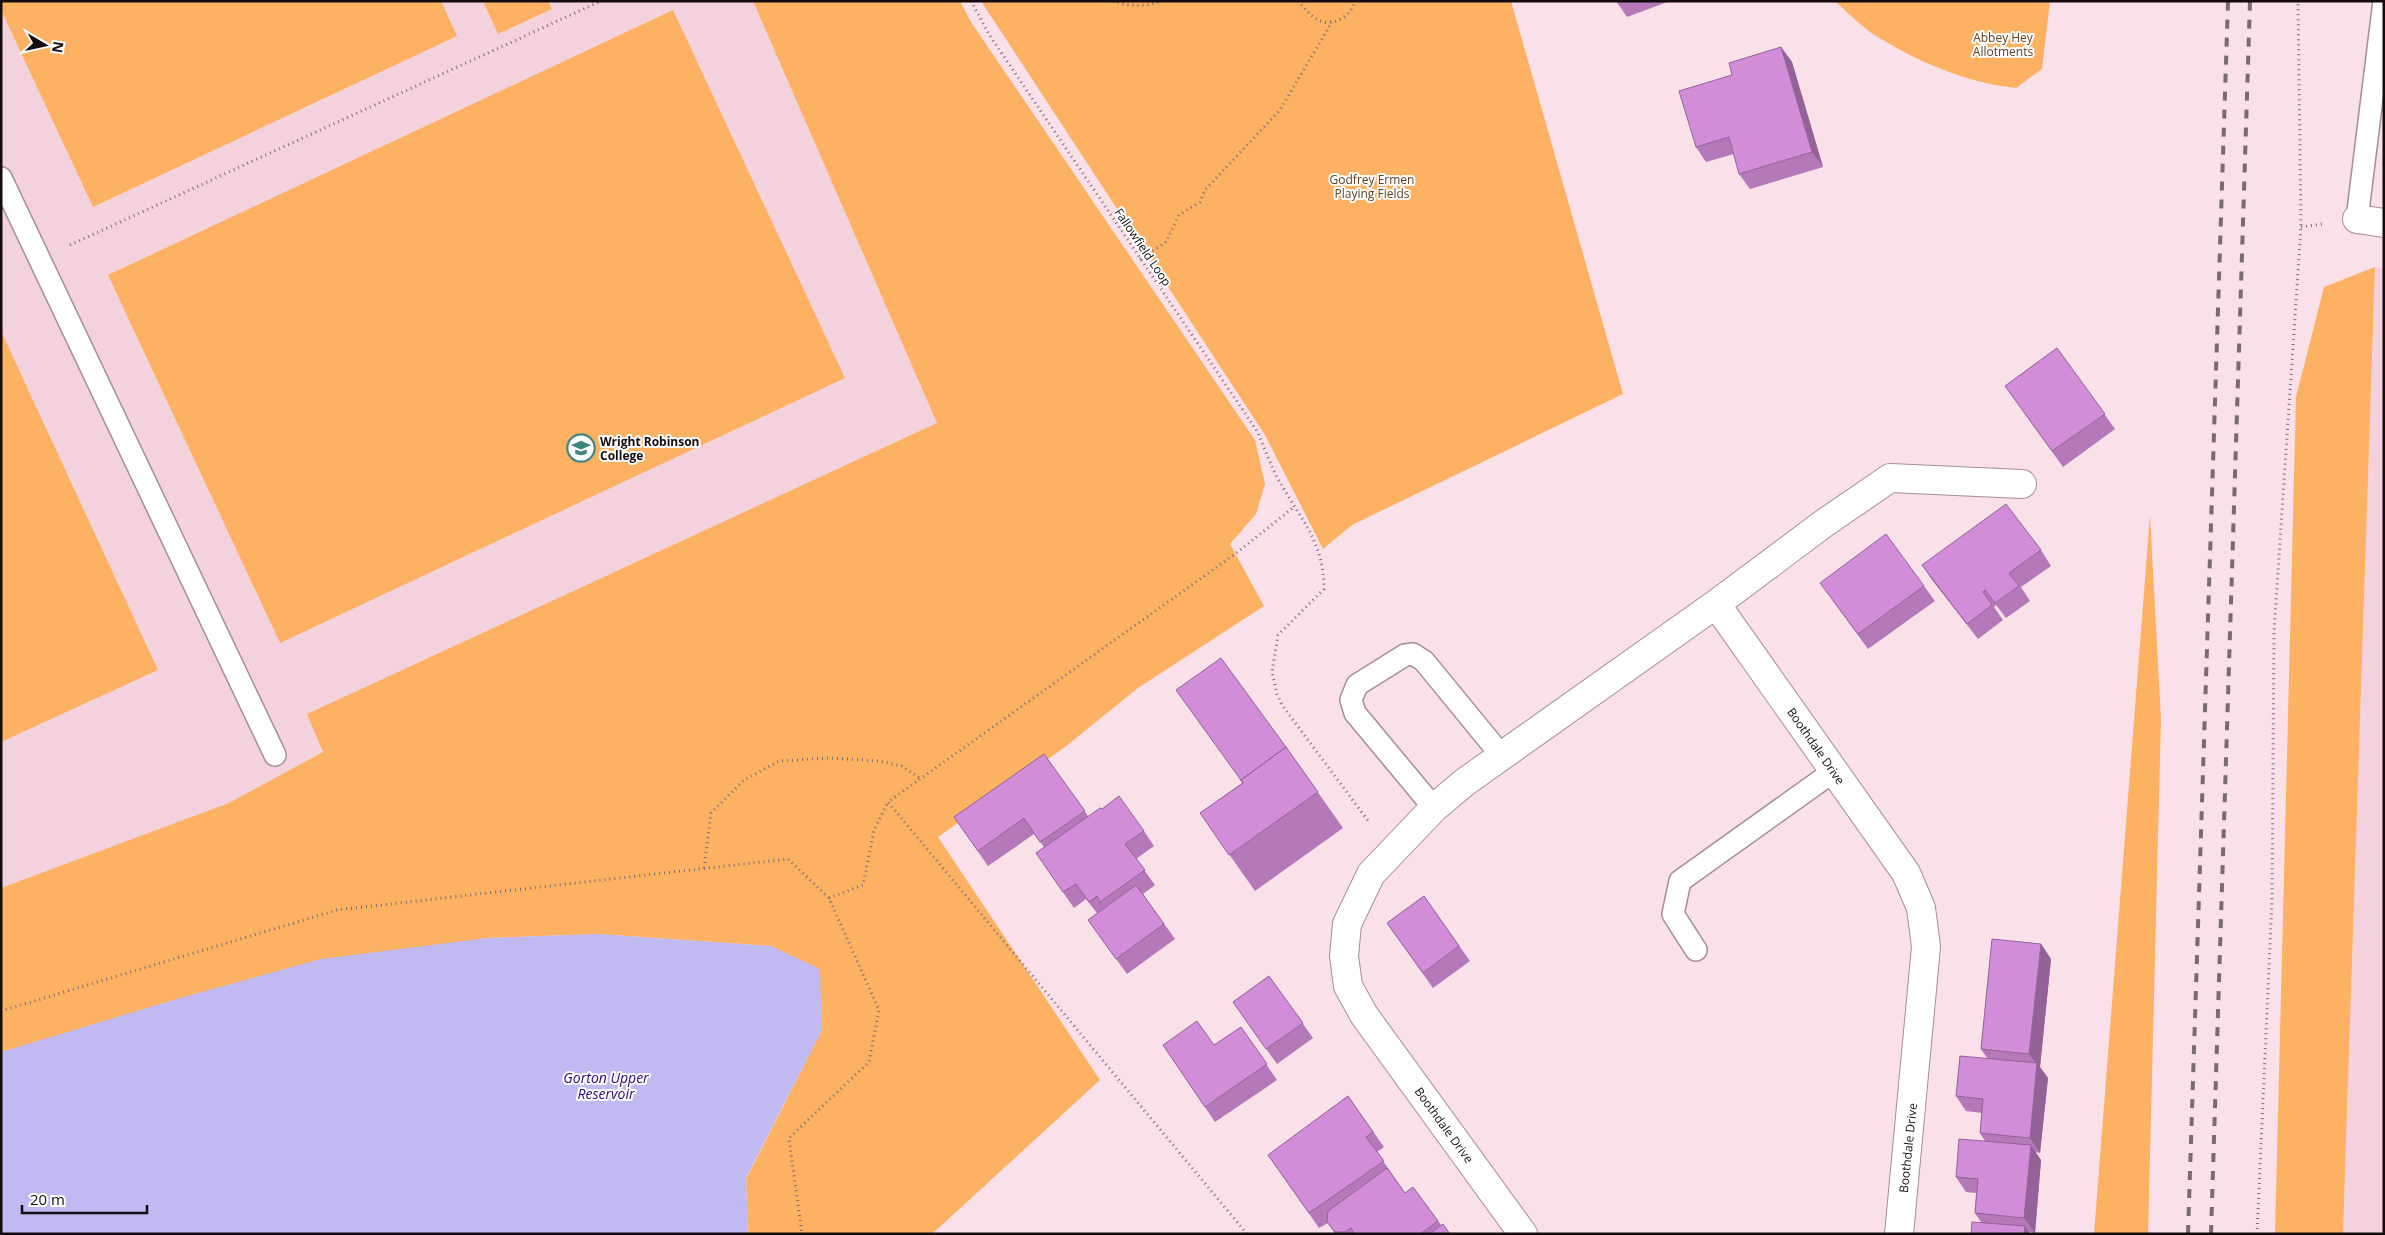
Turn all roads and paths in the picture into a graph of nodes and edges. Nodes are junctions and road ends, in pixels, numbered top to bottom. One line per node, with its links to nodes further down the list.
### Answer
1 (601, 1): 14 (path)
2 (971, 1): 15 (path, Fallowfield Loop)
3 (1113, 1): 4 (path)
4 (1161, 1)
5 (1298, 1): 9 (path)
6 (1355, 1): 9 (path)
7 (2298, 1): 34 (path)
8 (2384, 1): 10 (lane)
9 (1332, 22): 15 (path)
10 (2381, 41): 12 (lane)
11 (1, 178): 14 (lane)
12 (2357, 218): 13 (street)
13 (2384, 223)
14 (40, 259): 19 (lane)
15 (1140, 259): 17 (path, Fallowfield Loop)
16 (2022, 484): 18 (street)
17 (1294, 507): 22 (path); 25 (path, Fallowfield Loop)
18 (1716, 604): 20 (street, Boothdale Drive); 21 (street, Boothdale Drive)
19 (275, 755)
20 (1501, 755): 24 (street, Boothdale Drive); 24 (lane)
21 (1834, 771): 28 (lane); 33 (street, Boothdale Drive)
22 (921, 779): 23 (path); 26 (path)
23 (888, 802): 27 (path); 31 (path)
24 (1434, 808): 32 (street, Boothdale Drive)
25 (1372, 827)
26 (704, 868): 27 (path); 29 (path)
27 (829, 898): 30 (path)
28 (1696, 950)
29 (1, 1011)
30 (802, 1234)
31 (1247, 1234)
32 (1522, 1234)
33 (1899, 1234)
34 (2257, 1234)

